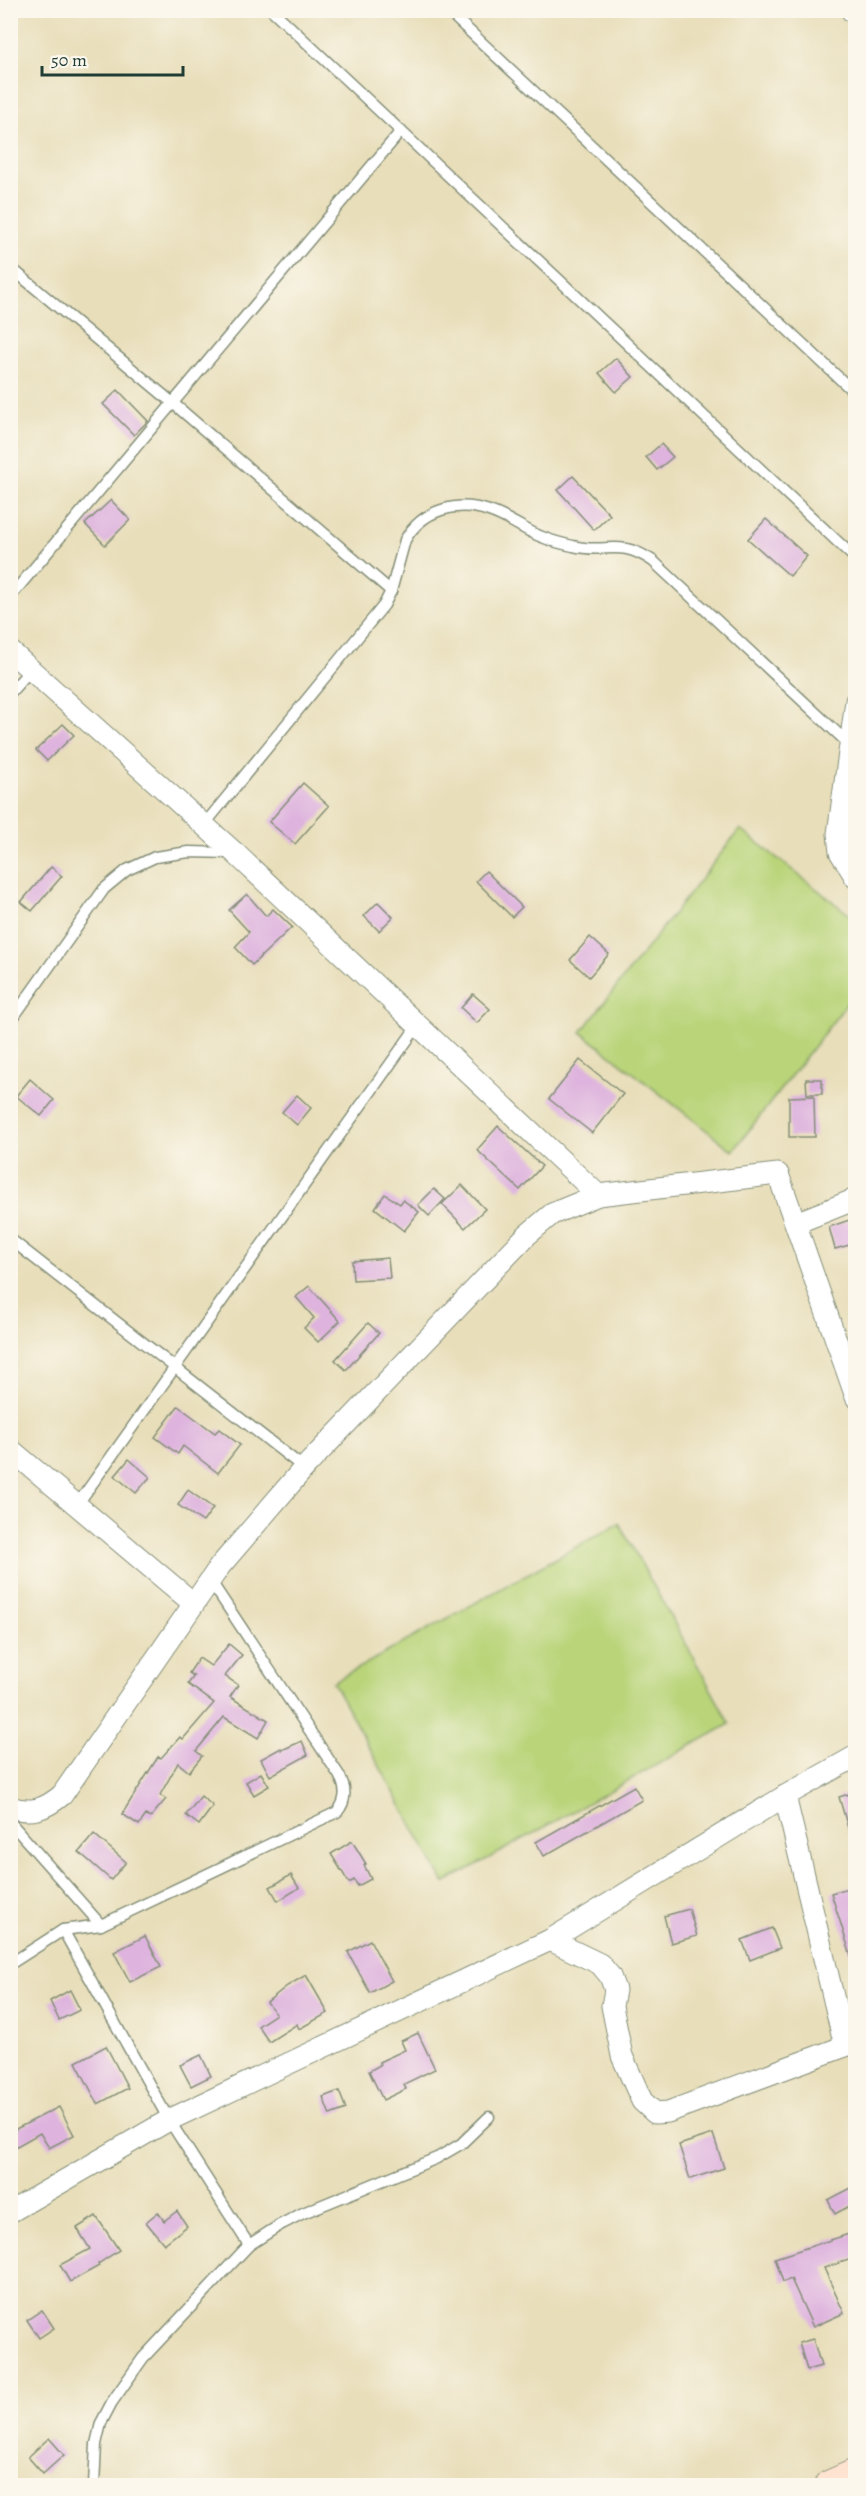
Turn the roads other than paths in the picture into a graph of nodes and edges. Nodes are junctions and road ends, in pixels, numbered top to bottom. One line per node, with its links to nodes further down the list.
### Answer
1 (272, 10): 5 (lane)
2 (447, 10): 7 (lane)
3 (851, 10): 4 (street)
4 (855, 15)
5 (400, 131): 8 (lane); 9 (lane)
6 (10, 267): 8 (lane)
7 (855, 394)
8 (174, 404): 10 (lane); 11 (lane)
9 (855, 560)
10 (391, 591): 16 (lane); 17 (lane)
11 (10, 597)
12 (10, 651): 13 (street)
13 (31, 669): 14 (lane); 17 (street)
14 (10, 693)
15 (855, 701): 16 (street)
16 (849, 744): 19 (street)
17 (204, 825): 18 (street)
18 (235, 853): 20 (lane); 21 (street)
19 (855, 878)
20 (10, 1022)
21 (418, 1026): 22 (street); 26 (lane)
22 (598, 1195): 24 (street); 29 (street)
23 (855, 1199): 24 (street)
24 (796, 1223): 27 (street)
25 (10, 1239): 26 (lane)
26 (175, 1367): 29 (lane); 30 (lane)
27 (855, 1397)
28 (10, 1449): 30 (street)
29 (304, 1468): 31 (street)
30 (77, 1505): 32 (street)
31 (210, 1580): 32 (street); 37 (lane)
32 (193, 1603): 35 (street)
33 (855, 1756): 34 (street)
34 (785, 1796): 39 (street); 41 (street)
35 (10, 1807)
36 (10, 1822): 37 (lane)
37 (101, 1925): 38 (lane)
38 (63, 1930): 40 (lane); 43 (lane)
39 (550, 1940): 41 (street); 43 (street)
40 (10, 1964)
41 (850, 2044)
42 (489, 2117): 45 (lane)
43 (169, 2120): 44 (street); 45 (lane)
44 (10, 2212)
45 (249, 2245): 47 (lane)
46 (855, 2475): 48 (street)
47 (94, 2486)
48 (831, 2486)

